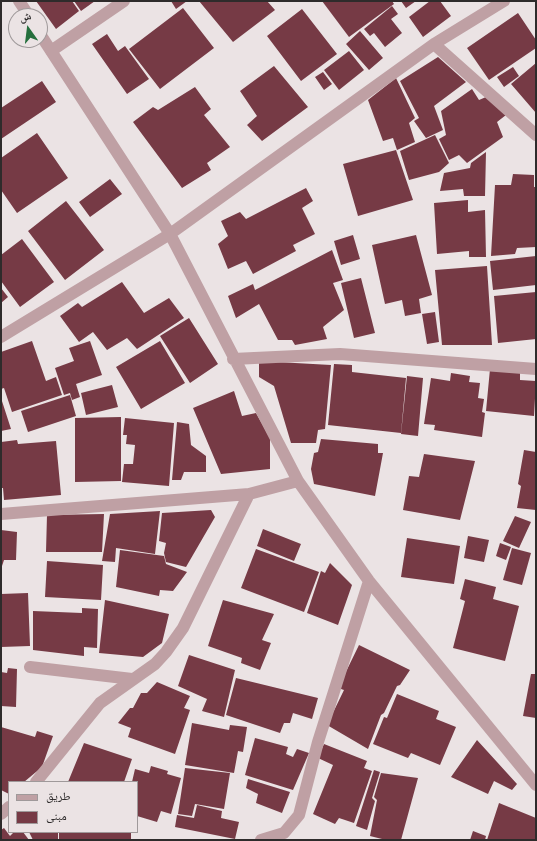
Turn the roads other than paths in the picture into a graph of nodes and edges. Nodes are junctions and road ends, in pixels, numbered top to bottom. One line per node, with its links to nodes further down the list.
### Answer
1 (124, 1): 5 (street)
2 (504, 1): 3 (street)
3 (434, 44): 6 (street); 7 (street)
4 (48, 46): 5 (street)
5 (51, 51): 7 (street)
6 (536, 135)
7 (170, 234): 8 (street); 9 (street)
8 (1, 337)
9 (233, 359): 10 (street); 11 (street)
10 (536, 369)
11 (298, 481): 12 (street); 14 (street)
12 (249, 494): 13 (street); 16 (street)
13 (1, 514)
14 (369, 581): 18 (street); 19 (street)
15 (30, 668): 16 (street)
16 (132, 679): 17 (street)
17 (37, 781)
18 (536, 784)
19 (261, 840)

